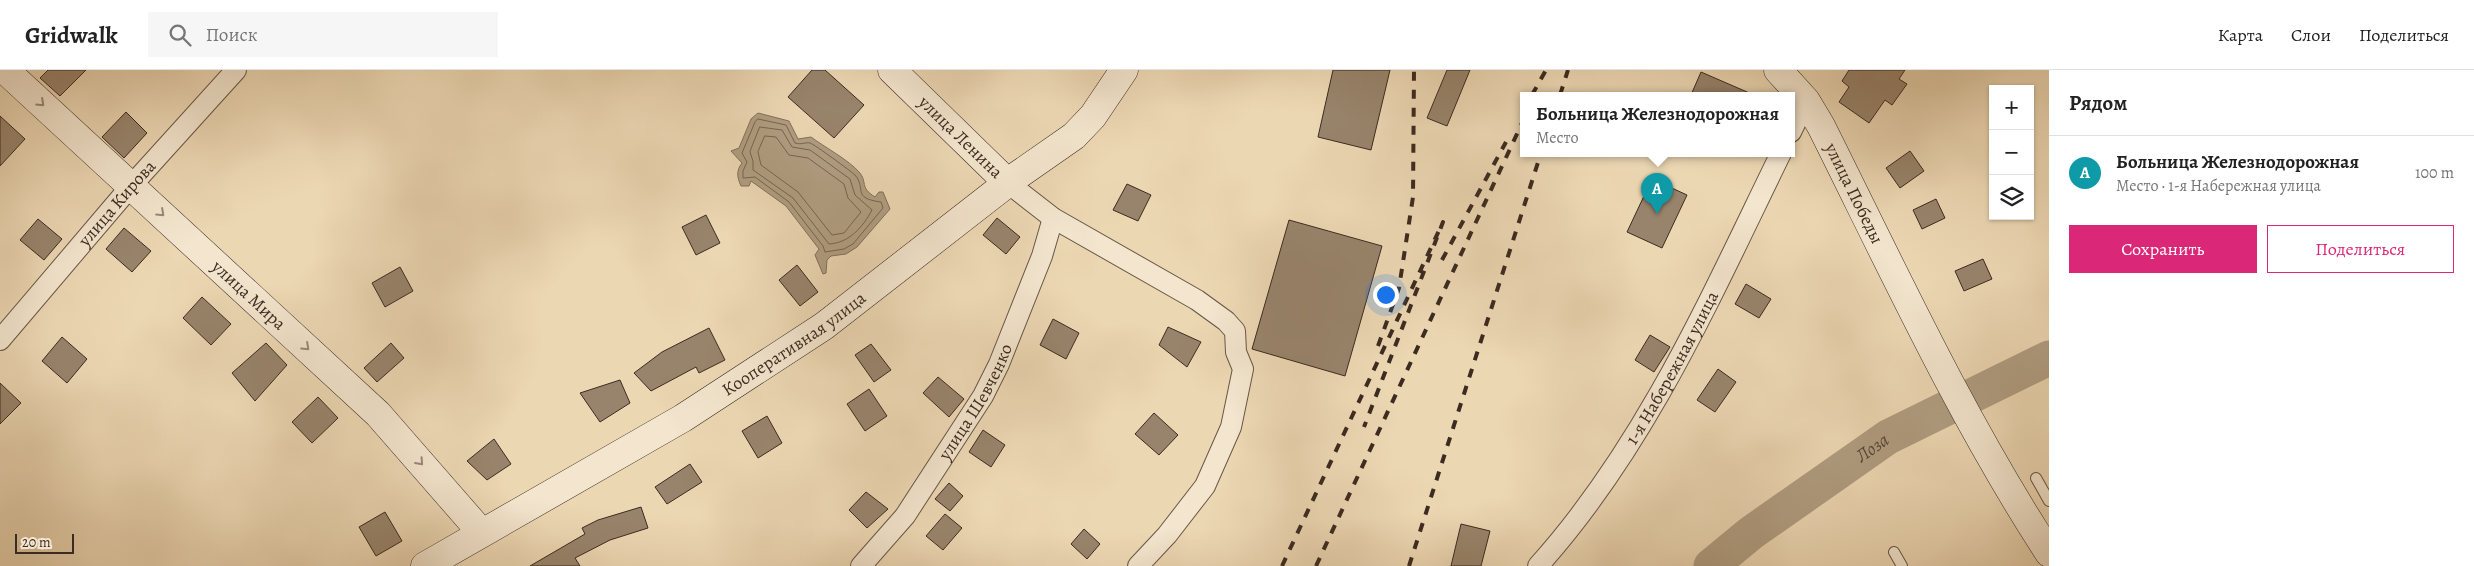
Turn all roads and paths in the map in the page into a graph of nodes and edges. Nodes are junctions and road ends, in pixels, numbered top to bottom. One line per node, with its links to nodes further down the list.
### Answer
1 (5, 70): 9 (main road, улица Мира, one-way to 9)
2 (236, 70): 9 (street, улица Кирова)
3 (892, 70): 8 (main road, улица Ленина)
4 (1124, 70): 8 (main road, Кооперативная улица)
5 (1797, 82): 6 (street); 16 (main road, улица Победы)
6 (1795, 99)
7 (1778, 157): 20 (street, 1-я Набережная улица)
8 (1008, 183): 10 (street); 14 (main road, Кооперативная улица)
9 (131, 186): 11 (street, улица Кирова); 14 (main road, улица Мира, one-way to 14)
10 (1052, 218): 18 (street, улица Шевченко); 19 (street)
11 (0, 340)
12 (2036, 478): 13 (lane)
13 (2049, 501)
14 (481, 532): 17 (main road, Кооперативная улица)
15 (1894, 552): 21 (lane)
16 (2049, 553)
17 (425, 566)
18 (861, 566)
19 (1138, 566)
20 (1538, 566)
21 (1902, 566)

